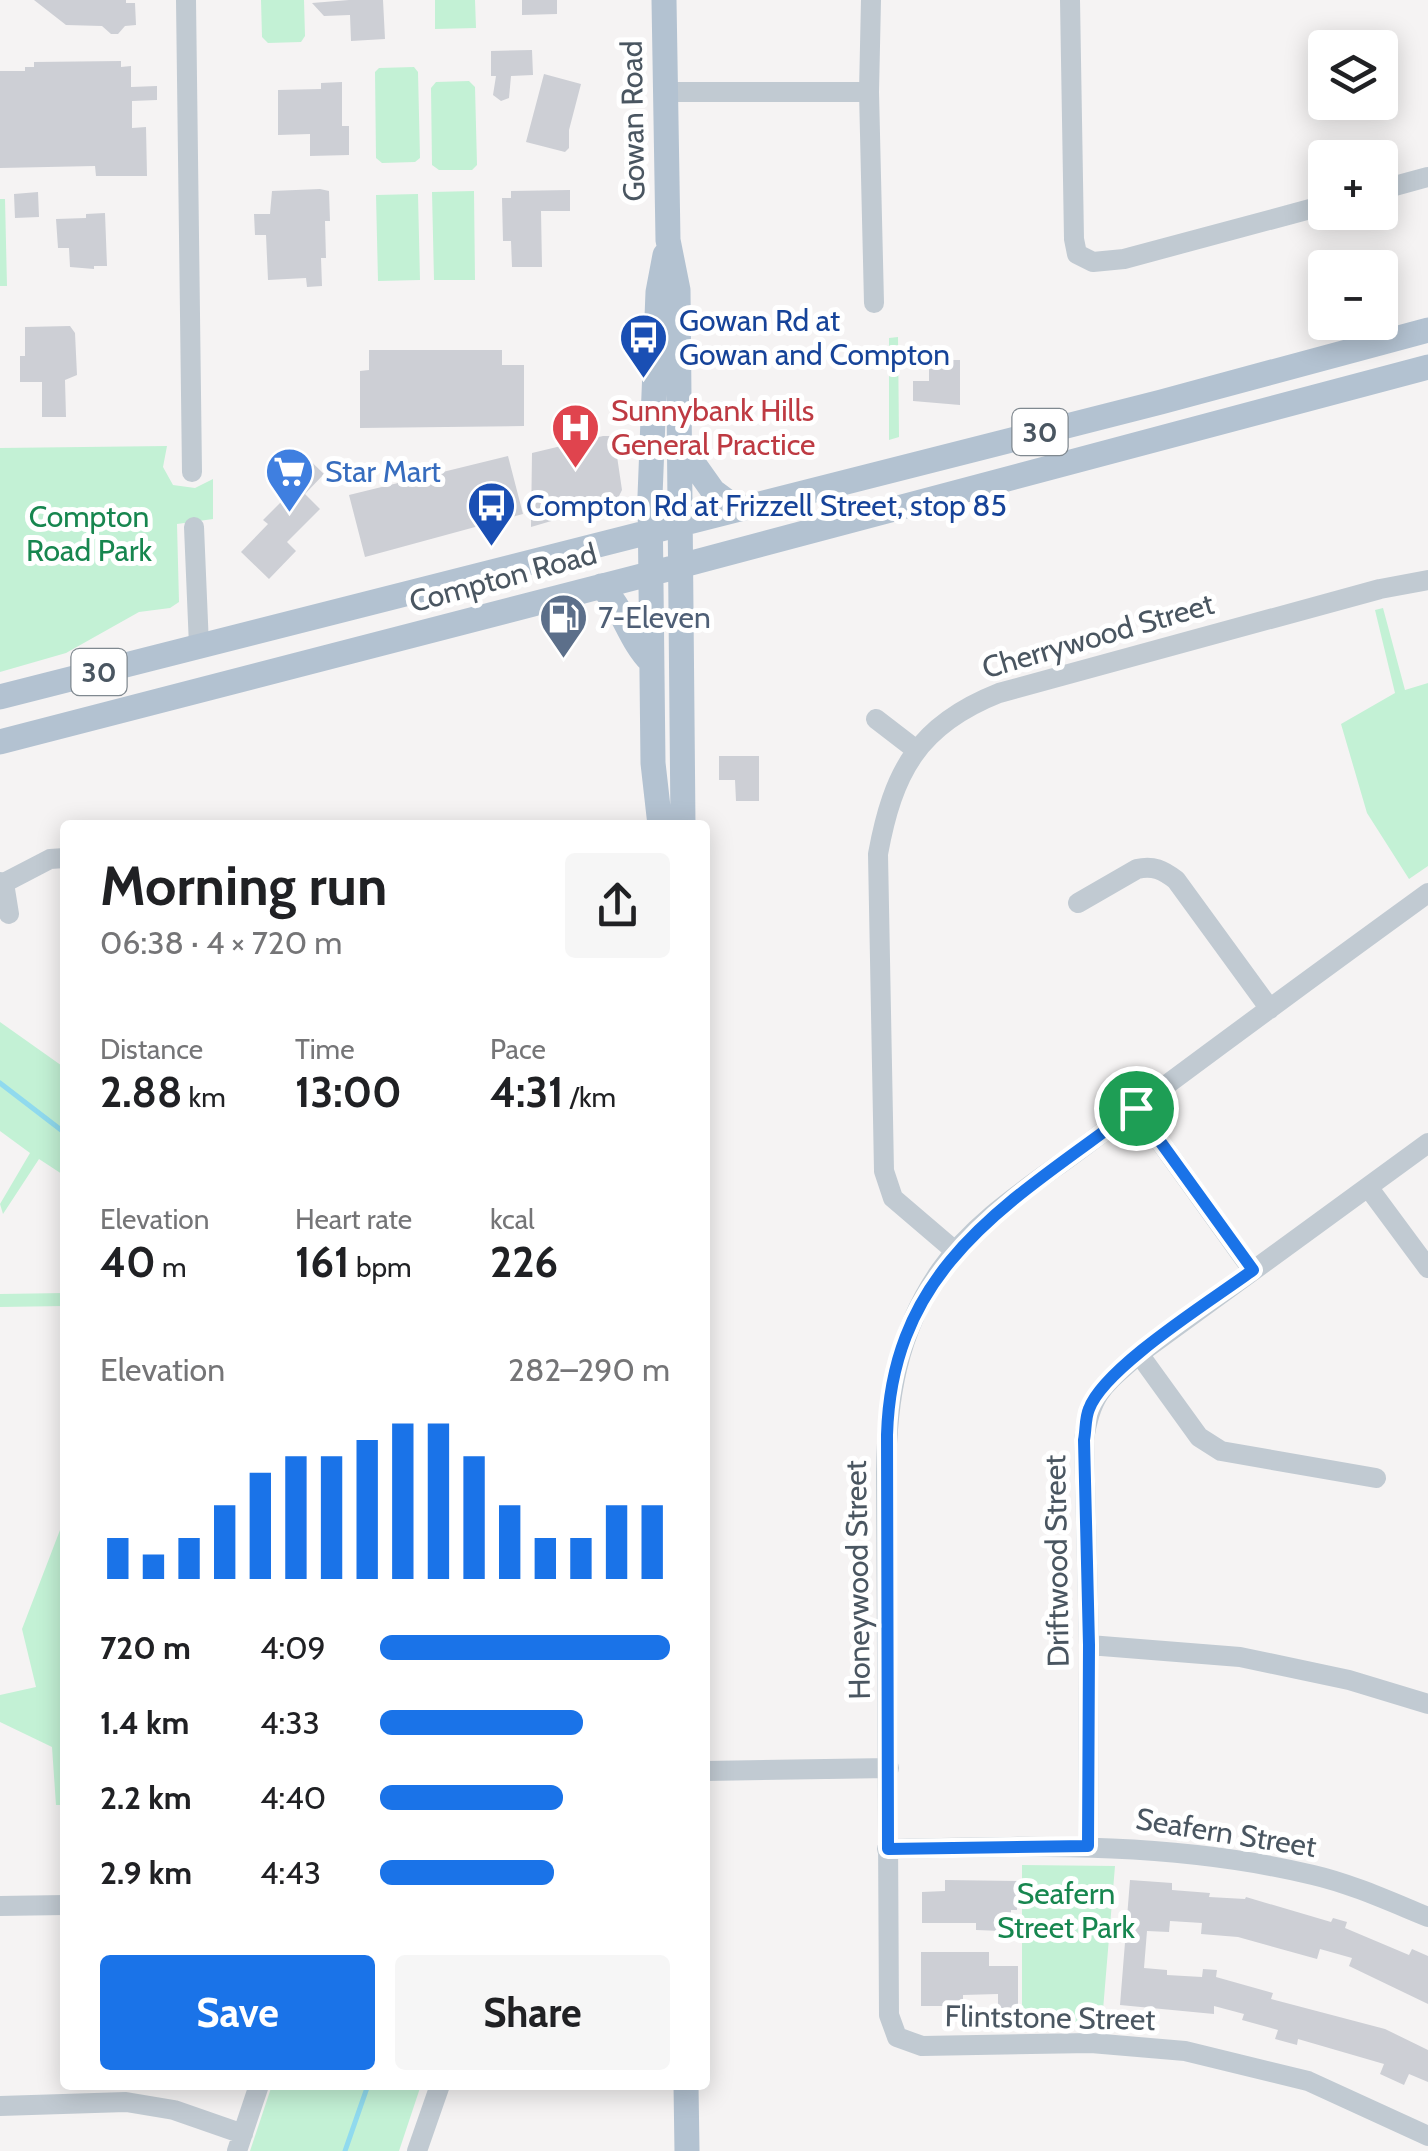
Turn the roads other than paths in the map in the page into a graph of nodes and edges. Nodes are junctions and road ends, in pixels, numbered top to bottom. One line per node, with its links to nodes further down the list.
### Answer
1 (186, 0): 15 (street)
2 (664, 0): 5 (main road, Gowan Road)
3 (871, 0): 6 (street)
4 (1070, 0): 9 (street)
5 (666, 92): 6 (street); 10 (main road, Gowan Road)
6 (869, 92): 11 (street)
7 (1428, 176): 8 (street)
8 (1398, 185)
9 (1308, 209)
10 (668, 240): 14 (main road, Gowan Road); 19 (main road, Gowan Road)
11 (874, 303)
12 (1428, 330): 16 (main road, Compton Road / 30)
13 (1428, 367): 20 (main road, Compton Road / 30)
14 (680, 460): 16 (main road); 17 (main road, Gowan Road)
15 (192, 472)
16 (736, 508): 17 (main road, Compton Road / 30)
17 (680, 522): 19 (main road, Compton Road / 30); 20 (main road, Gowan Road)
18 (194, 527): 24 (street)
19 (650, 530): 21 (main road, Gowan Road); 24 (main road, Compton Road / 30)
20 (680, 566): 21 (main road, Compton Road / 30); 31 (main road, Gowan Road)
21 (651, 573): 23 (main road, Compton Road / 30); 25 (main road, Gowan Road)
22 (1428, 580): 29 (street, Cherrywood Street)
23 (601, 586): 25 (main road); 28 (main road, Compton Road / 30)
24 (199, 646): 26 (main road, Compton Road / 30)
25 (651, 662): 30 (main road, Gowan Road)
26 (0, 697)
27 (876, 719): 29 (street)
28 (0, 742)
29 (915, 749): 41 (street, Cherrywood Street)
30 (659, 820)
31 (682, 820)
32 (60, 858): 33 (street)
33 (2, 883): 36 (street)
34 (1428, 893): 37 (street, Honeywood Street)
35 (1078, 903): 37 (street)
36 (8, 914)
37 (1270, 1009): 38 (street, Honeywood Street)
38 (1136, 1108): 41 (street, Honeywood Street); 43 (street)
39 (1428, 1142): 40 (street, Driftwood Street)
40 (1368, 1187): 42 (street); 43 (street, Driftwood Street)
41 (956, 1251): 48 (street, Honeywood Street)
42 (1428, 1268)
43 (1253, 1270): 44 (street, Driftwood Street)
44 (1139, 1354): 45 (street); 46 (street, Driftwood Street)
45 (1376, 1478)
46 (1089, 1645): 47 (street); 50 (street, Driftwood Street)
47 (1428, 1704)
48 (890, 1768): 49 (street); 51 (street, Honeywood Street)
49 (710, 1771)
50 (1088, 1846): 51 (street, Seafern Street); 54 (street, Seafern Street)
51 (888, 1849): 55 (street, Honeywood Street)
52 (60, 1905): 53 (street)
53 (0, 1906)
54 (1428, 1917)
55 (897, 2037): 60 (street, Flintstone Street)
56 (257, 2090): 61 (street)
57 (438, 2090): 62 (street)
58 (686, 2090): 63 (main road)
59 (0, 2106): 61 (street)
60 (1428, 2136)
61 (240, 2143)
62 (417, 2151)
63 (687, 2151)

